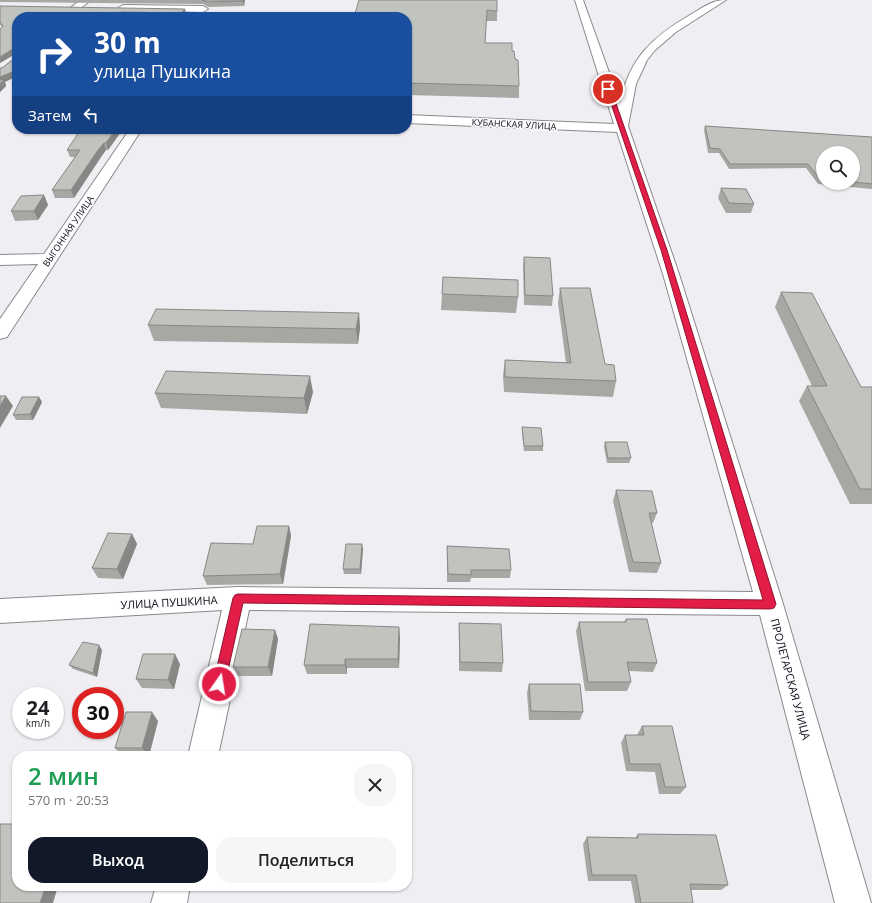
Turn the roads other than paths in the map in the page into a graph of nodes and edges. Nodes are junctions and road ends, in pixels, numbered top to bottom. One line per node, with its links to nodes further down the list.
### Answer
1 (208, 0): 10 (street)
2 (579, 0): 12 (street, ПРОЛЕТАРСКАЯ УЛИЦА)
3 (722, 0): 12 (street)
4 (89, 4): 6 (street)
5 (60, 7): 6 (street)
6 (75, 7): 8 (street)
7 (112, 8): 9 (street)
8 (69, 12)
9 (184, 12)
10 (202, 12)
11 (412, 119): 12 (street, КУБАНСКАЯ УЛИЦА)
12 (621, 128): 18 (street, ПРОЛЕТАРСКАЯ УЛИЦА)
13 (133, 134): 14 (street, ВЫГОННАЯ УЛИЦА)
14 (49, 259): 15 (street); 16 (street, ВЫГОННАЯ УЛИЦА)
15 (0, 260)
16 (0, 333)
17 (238, 598): 18 (street, УЛИЦА ПУШКИНА); 19 (street, УЛИЦА ПУШКИНА); 20 (street)
18 (770, 604): 23 (street, ПРОЛЕТАРСКАЯ УЛИЦА)
19 (0, 611)
20 (204, 751)
21 (172, 891): 22 (street)
22 (169, 903)
23 (852, 903)

